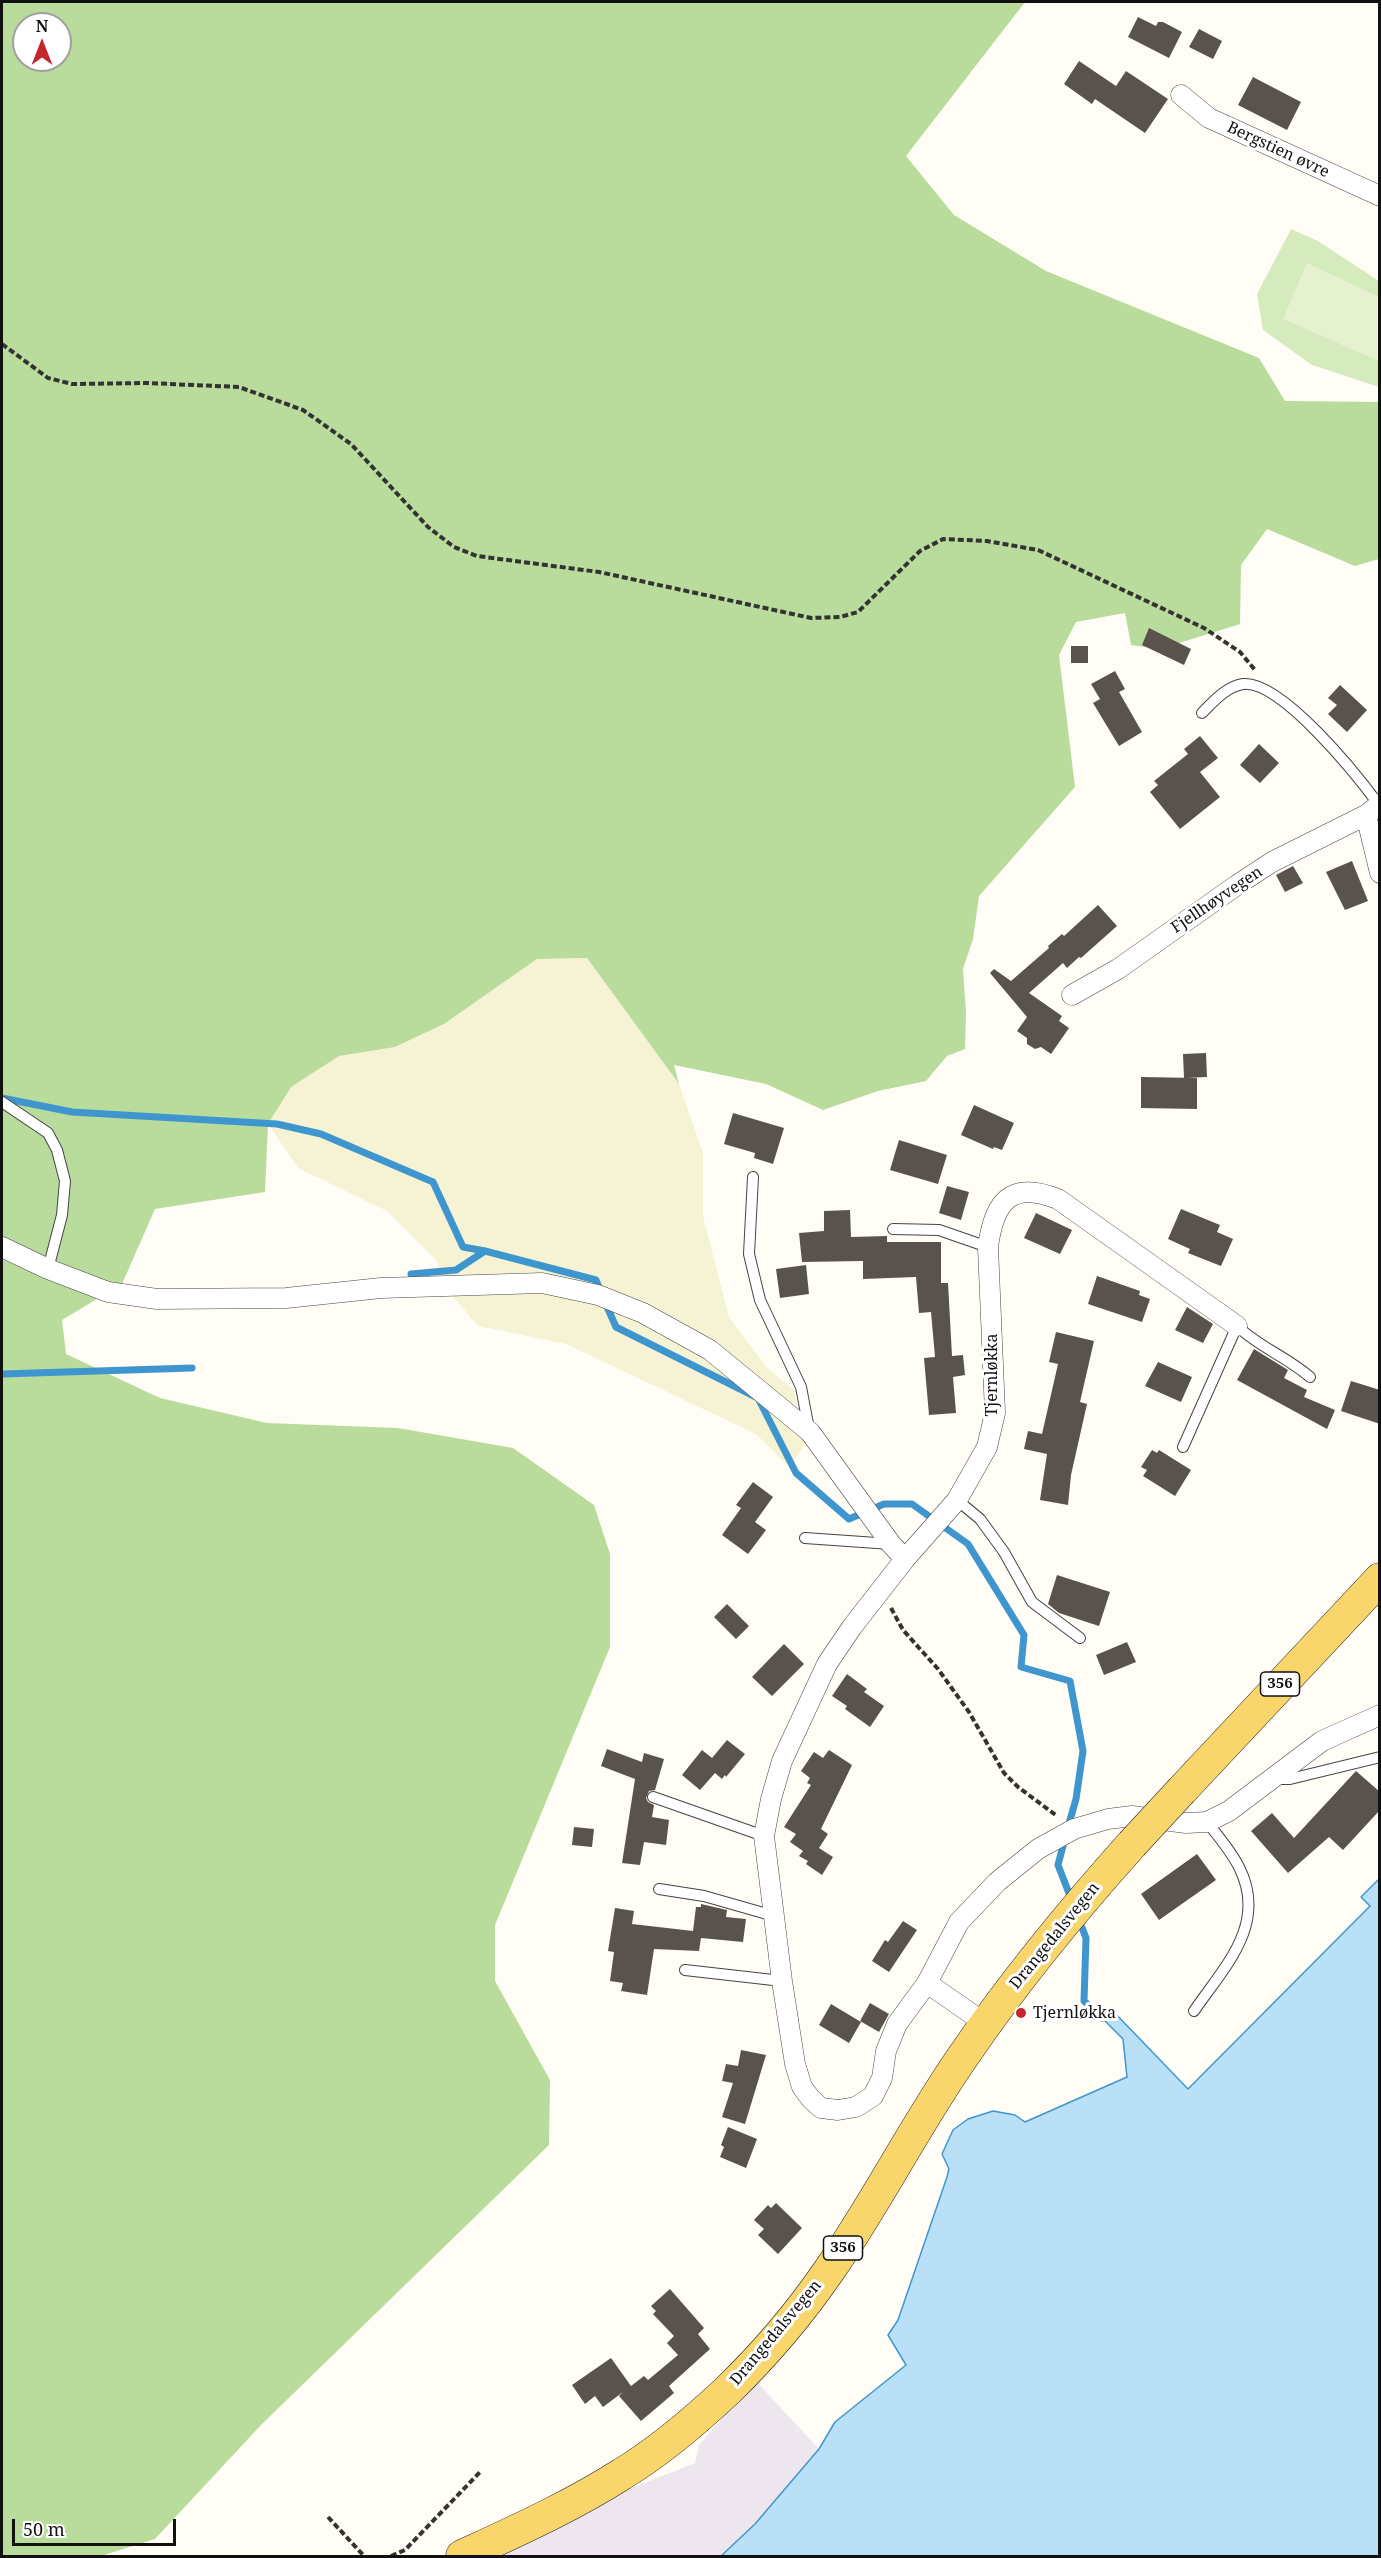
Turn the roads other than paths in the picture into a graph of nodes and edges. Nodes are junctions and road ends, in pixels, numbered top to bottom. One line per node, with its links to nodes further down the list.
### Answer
1 (1182, 95): 2 (street, Bergstien øvre)
2 (1380, 196)
3 (1202, 713): 4 (lane)
4 (1375, 808): 5 (street); 6 (street, Fjellhøyvegen)
5 (1380, 873)
6 (1072, 995)
7 (2, 1102): 12 (lane)
8 (753, 1177): 15 (lane)
9 (893, 1229): 11 (lane)
10 (2, 1247): 12 (street)
11 (988, 1247): 13 (street, Tjernløkka); 17 (street, Tjernløkka)
12 (48, 1269): 15 (street)
13 (1237, 1326): 14 (lane); 16 (lane)
14 (1310, 1377)
15 (810, 1432): 19 (street)
16 (1183, 1447)
17 (957, 1500): 20 (street, Tjernløkka); 22 (lane)
18 (805, 1538): 19 (lane)
19 (891, 1544): 20 (street)
20 (905, 1559): 28 (street, Tjernløkka)
21 (1380, 1579): 35 (main road, Drangedalsvegen / 356, bridge)
22 (1080, 1638)
23 (1380, 1715): 25 (street)
24 (1380, 1757): 25 (lane)
25 (1269, 1780): 27 (street)
26 (653, 1797): 28 (lane)
27 (1208, 1822): 33 (street, Tjernløkka); 34 (lane)
28 (764, 1836): 30 (street, Tjernløkka)
29 (659, 1889): 30 (lane)
30 (774, 1916): 32 (street, Tjernløkka)
31 (685, 1970): 32 (lane)
32 (782, 1981): 33 (street, Tjernløkka)
33 (927, 1983): 35 (street)
34 (1194, 2010)
35 (986, 2024): 36 (main road, Drangedalsvegen / 356)
36 (462, 2556)

